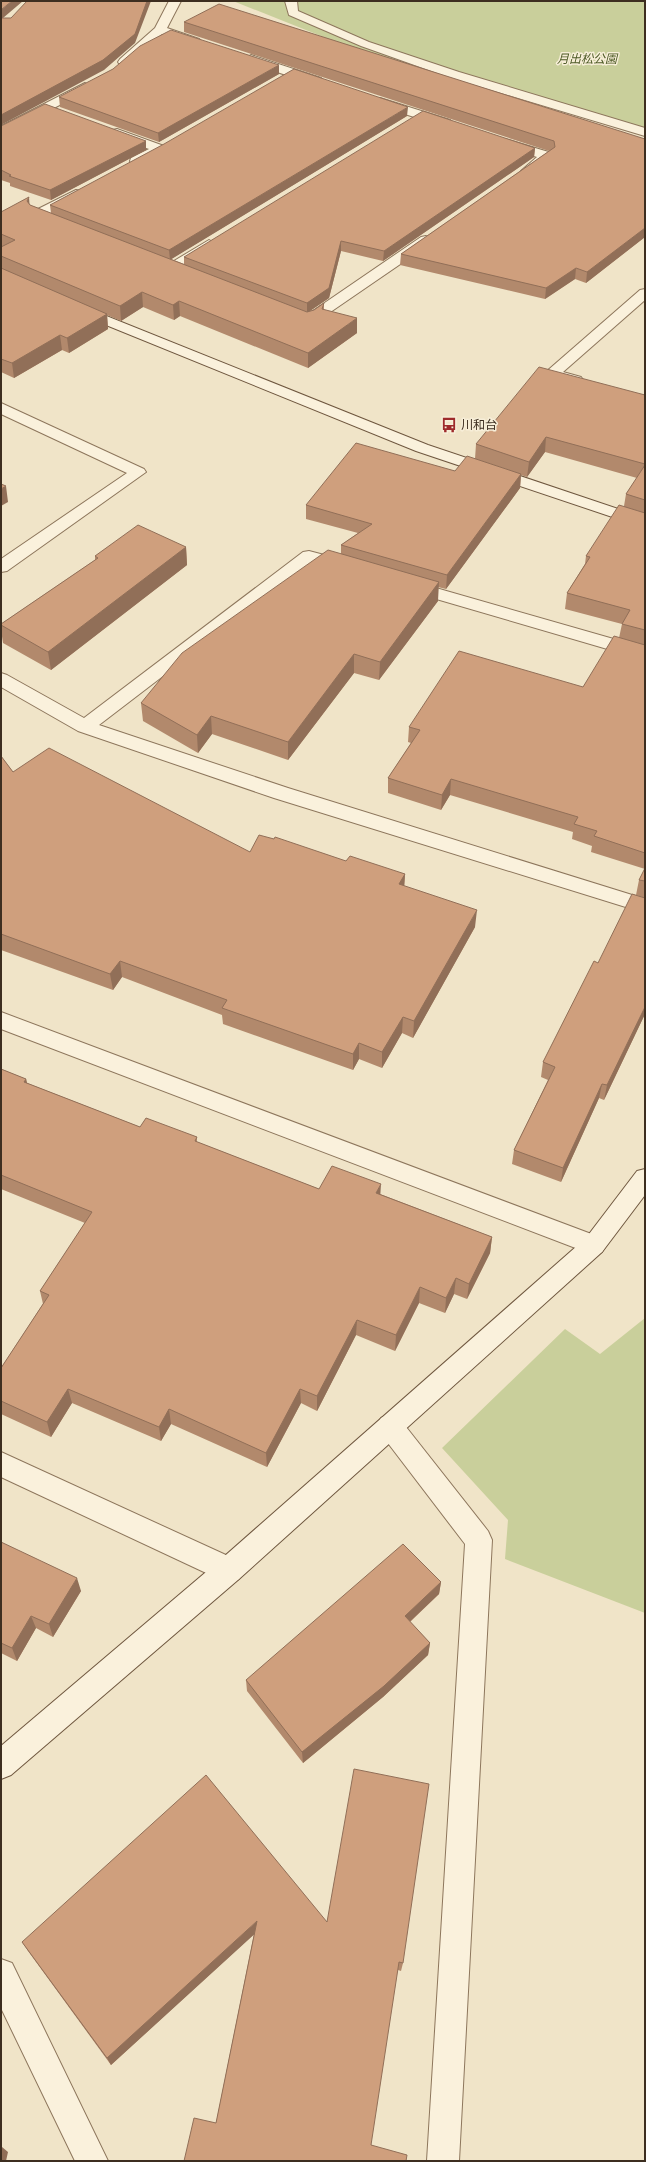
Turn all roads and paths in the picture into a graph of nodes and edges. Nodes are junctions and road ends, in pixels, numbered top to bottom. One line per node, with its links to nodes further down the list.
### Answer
1 (175, 1): 3 (street)
2 (292, 1): 19 (street)
3 (160, 30): 4 (street); 6 (street)
4 (204, 44)
5 (241, 56): 7 (street)
6 (115, 69)
7 (293, 73): 8 (street); 10 (street)
8 (280, 81)
9 (95, 82): 12 (street)
10 (331, 86)
11 (368, 98): 14 (street)
12 (47, 108): 13 (street); 18 (street)
13 (62, 114)
14 (421, 115): 15 (street); 16 (street)
15 (408, 123)
16 (458, 127)
17 (107, 130): 22 (street)
18 (1, 131)
19 (645, 132)
20 (495, 139): 24 (street)
21 (173, 141): 22 (street)
22 (160, 149): 23 (street)
23 (126, 167)
24 (515, 178)
25 (85, 189): 26 (street)
26 (67, 227)
27 (437, 232): 34 (street)
28 (218, 238): 30 (street)
29 (156, 261): 30 (street)
30 (171, 267): 31 (street)
31 (185, 273)
32 (645, 293): 35 (street)
33 (67, 304): 37 (street)
34 (286, 312)
35 (588, 384)
36 (1, 408): 38 (street)
37 (645, 523)
38 (1, 567)
39 (362, 572): 43 (street)
40 (393, 580): 41 (street)
41 (645, 654)
42 (1, 679): 43 (street)
43 (85, 727): 44 (street)
44 (645, 906)
45 (1, 1020): 47 (street)
46 (645, 1178): 47 (street)
47 (594, 1245): 48 (street)
48 (390, 1426): 50 (street); 54 (street)
49 (1, 1464): 50 (street)
50 (228, 1570): 51 (street)
51 (1, 1765)
52 (1, 1974): 53 (street)
53 (92, 2161)
54 (443, 2161)

